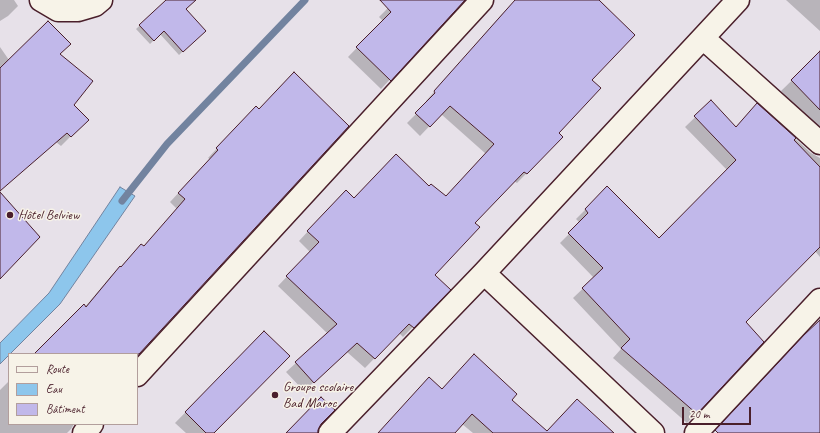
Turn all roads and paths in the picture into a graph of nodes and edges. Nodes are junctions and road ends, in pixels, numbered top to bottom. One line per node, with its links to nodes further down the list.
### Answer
1 (41, 0): 2 (street)
2 (101, 0)
3 (482, 0): 9 (street)
4 (738, 0): 5 (street)
5 (703, 38): 6 (street); 7 (street)
6 (820, 143)
7 (484, 273): 12 (street); 13 (street)
8 (820, 300): 14 (street)
9 (138, 374)
10 (91, 425): 11 (street)
11 (84, 433)
12 (330, 433)
13 (653, 433)
14 (696, 433)

